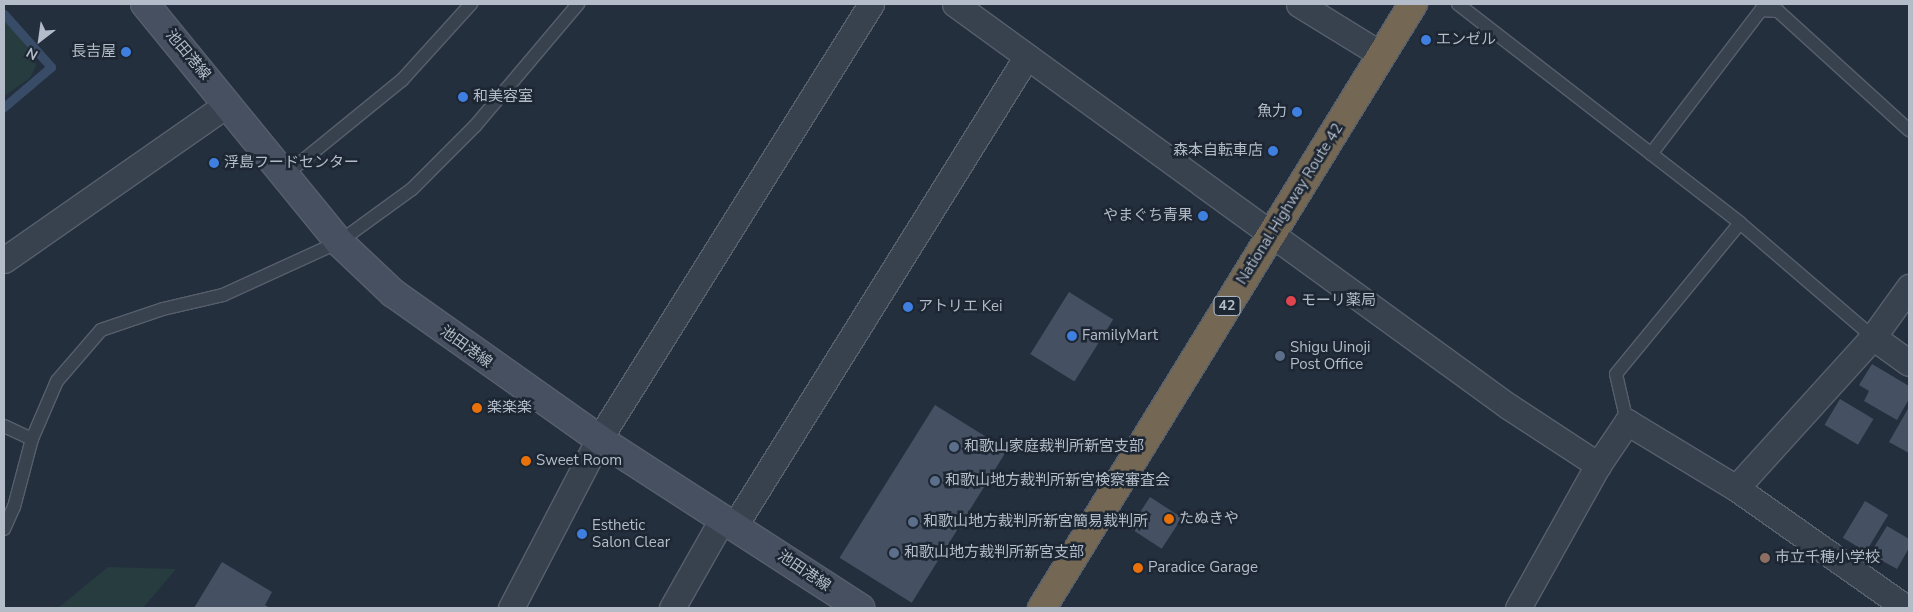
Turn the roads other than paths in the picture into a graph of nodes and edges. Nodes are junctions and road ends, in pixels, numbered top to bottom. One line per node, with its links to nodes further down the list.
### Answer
1 (145, 4): 11 (main road, 池田港線)
2 (470, 4): 14 (lane)
3 (578, 4): 17 (lane)
4 (871, 4): 25 (street)
5 (954, 4): 10 (street)
6 (1299, 4): 9 (street)
7 (1413, 4): 9 (highway, National Highway Route 42 / 42)
8 (1458, 4): 13 (lane)
9 (1382, 55): 16 (highway, National Highway Route 42 / 42)
10 (1027, 56): 16 (street); 28 (street)
11 (228, 104): 14 (main road, 池田港線); 18 (street)
12 (1909, 130): 13 (lane)
13 (1651, 154): 15 (lane)
14 (285, 175): 17 (main road, 池田港線)
15 (1740, 223): 20 (lane); 22 (lane)
16 (1272, 232): 26 (street); 33 (highway, National Highway Route 42 / 42)
17 (339, 242): 24 (lane); 25 (main road, 池田港線)
18 (4, 259)
19 (1909, 287): 20 (street)
20 (1873, 337): 21 (street); 27 (street)
21 (1909, 363)
22 (1627, 422): 26 (street); 27 (street)
23 (4, 426): 24 (lane)
24 (32, 439): 29 (lane)
25 (599, 439): 28 (main road, 池田港線); 30 (street)
26 (1598, 465): 34 (street)
27 (1736, 488): 35 (street)
28 (729, 521): 31 (street); 32 (main road, 池田港線)
29 (4, 529)
30 (511, 608)
31 (672, 608)
32 (860, 608)
33 (1042, 608)
34 (1518, 608)
35 (1906, 608)

